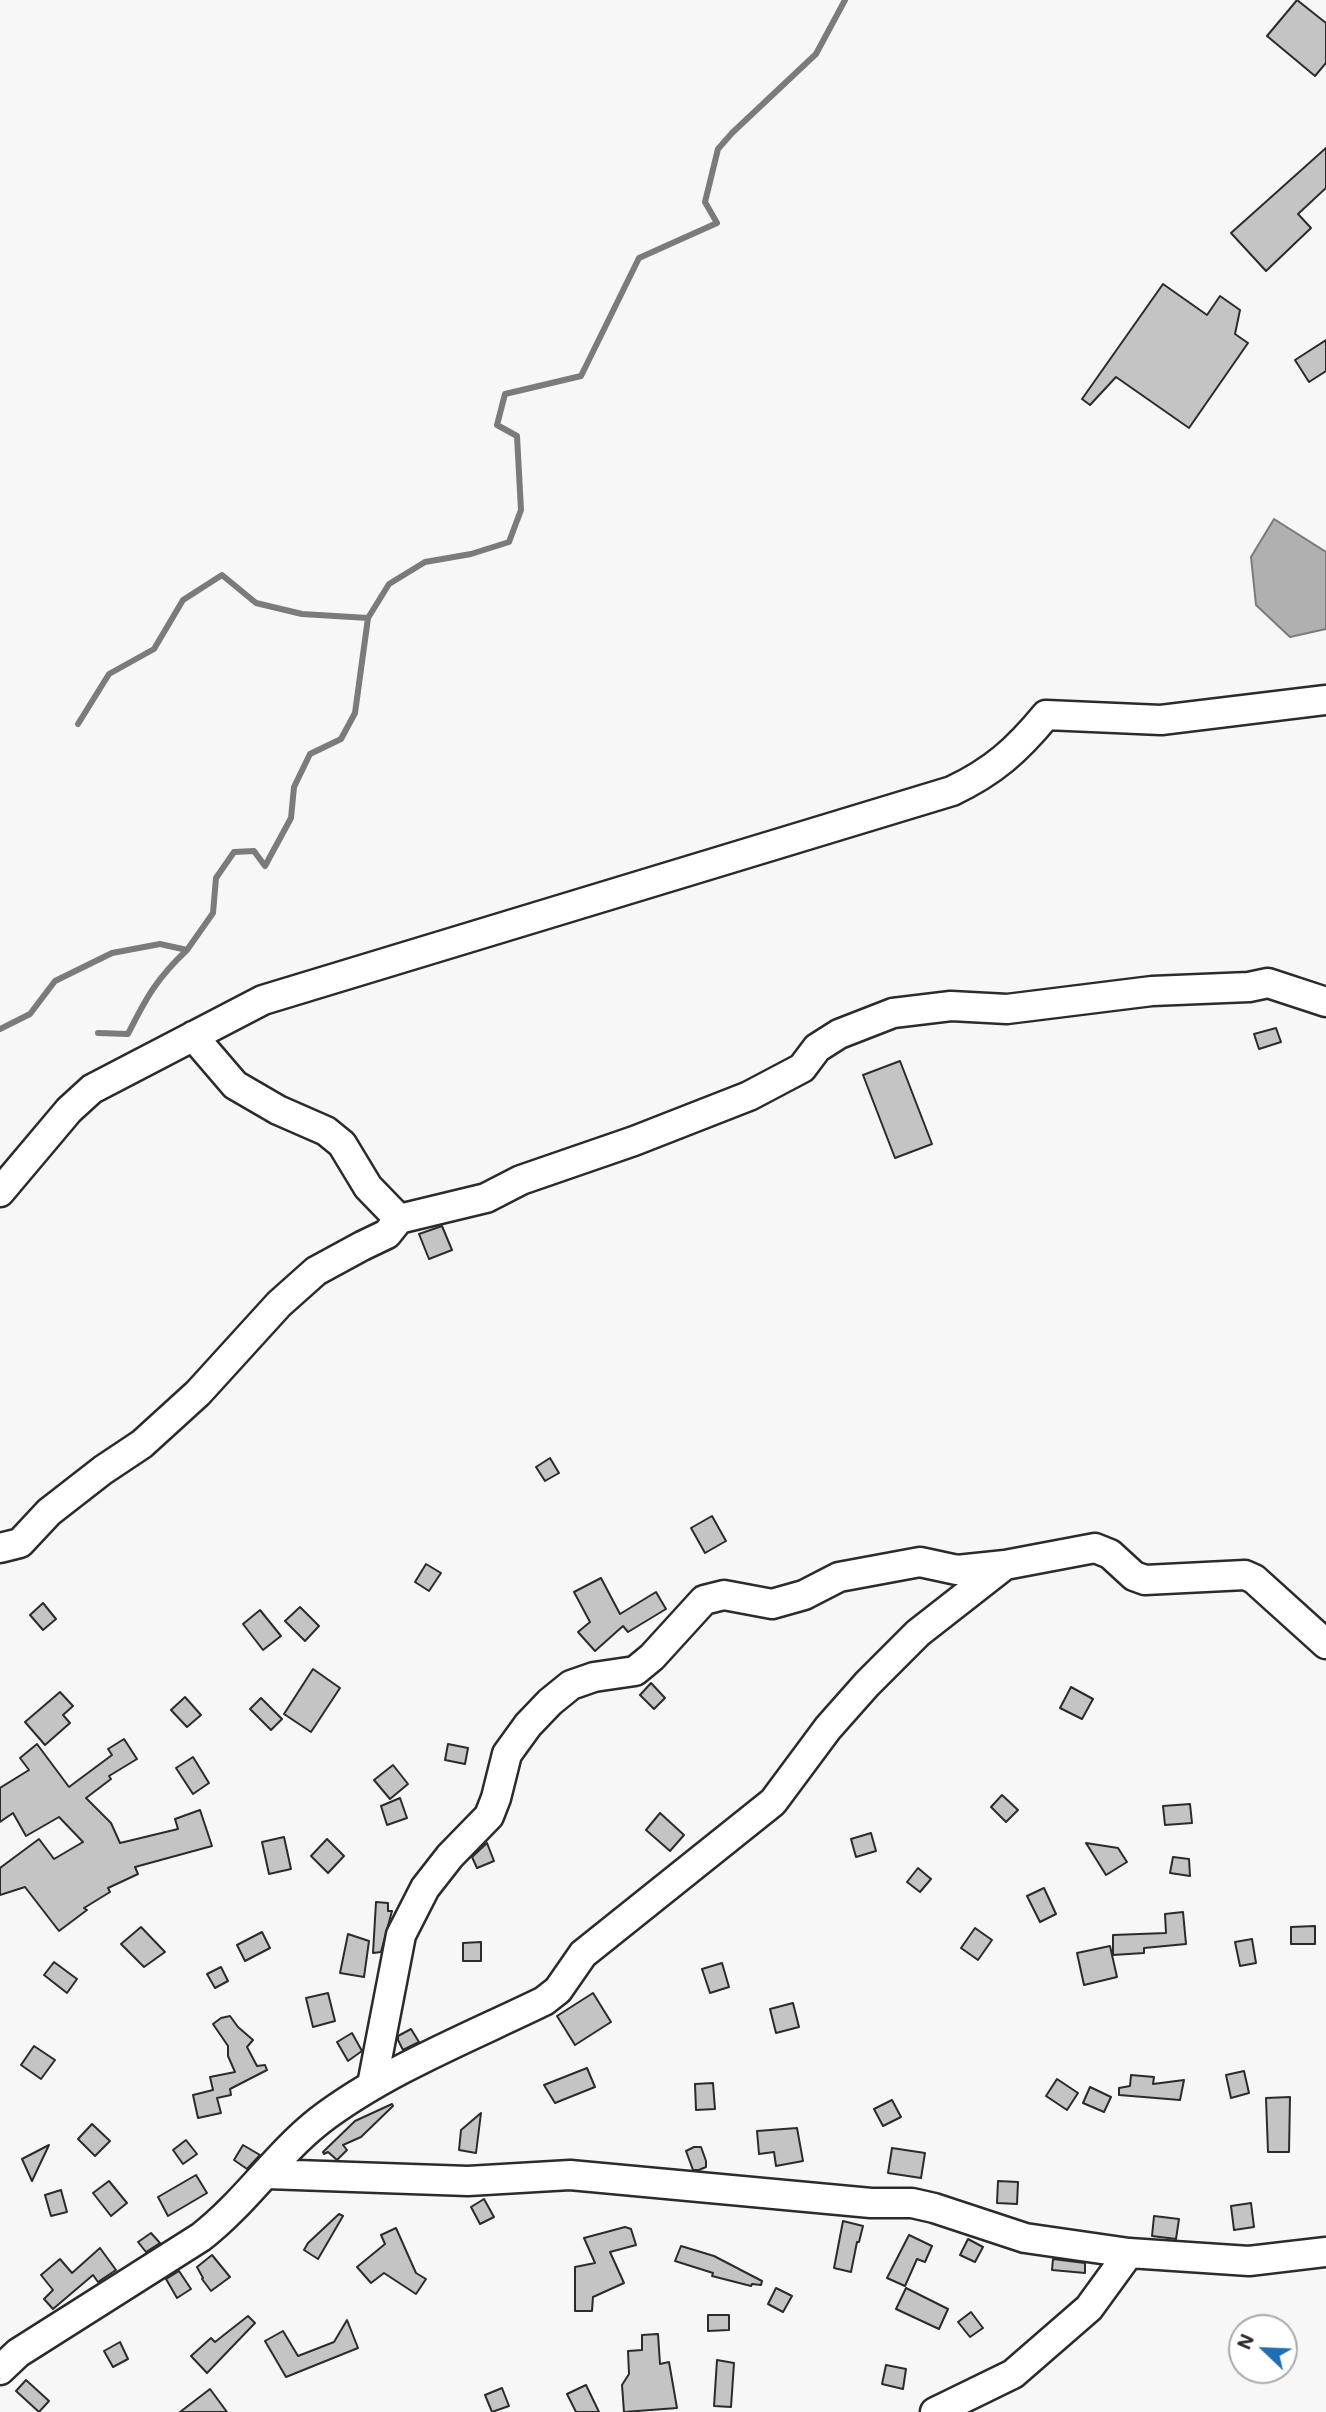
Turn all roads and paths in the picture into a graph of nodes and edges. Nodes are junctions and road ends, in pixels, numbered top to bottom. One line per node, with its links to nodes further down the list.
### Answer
1 (1326, 700): 3 (street)
2 (1326, 1002): 5 (street)
3 (193, 1036): 4 (street); 5 (street)
4 (0, 1192)
5 (399, 1219): 6 (street)
6 (0, 1548)
7 (1005, 1565): 8 (street); 9 (street); 9 (street)
8 (1326, 1644)
9 (372, 2085): 10 (street)
10 (267, 2174): 12 (street); 13 (street)
11 (1326, 2252): 12 (street)
12 (1129, 2253): 14 (street)
13 (0, 2370)
14 (935, 2412)

